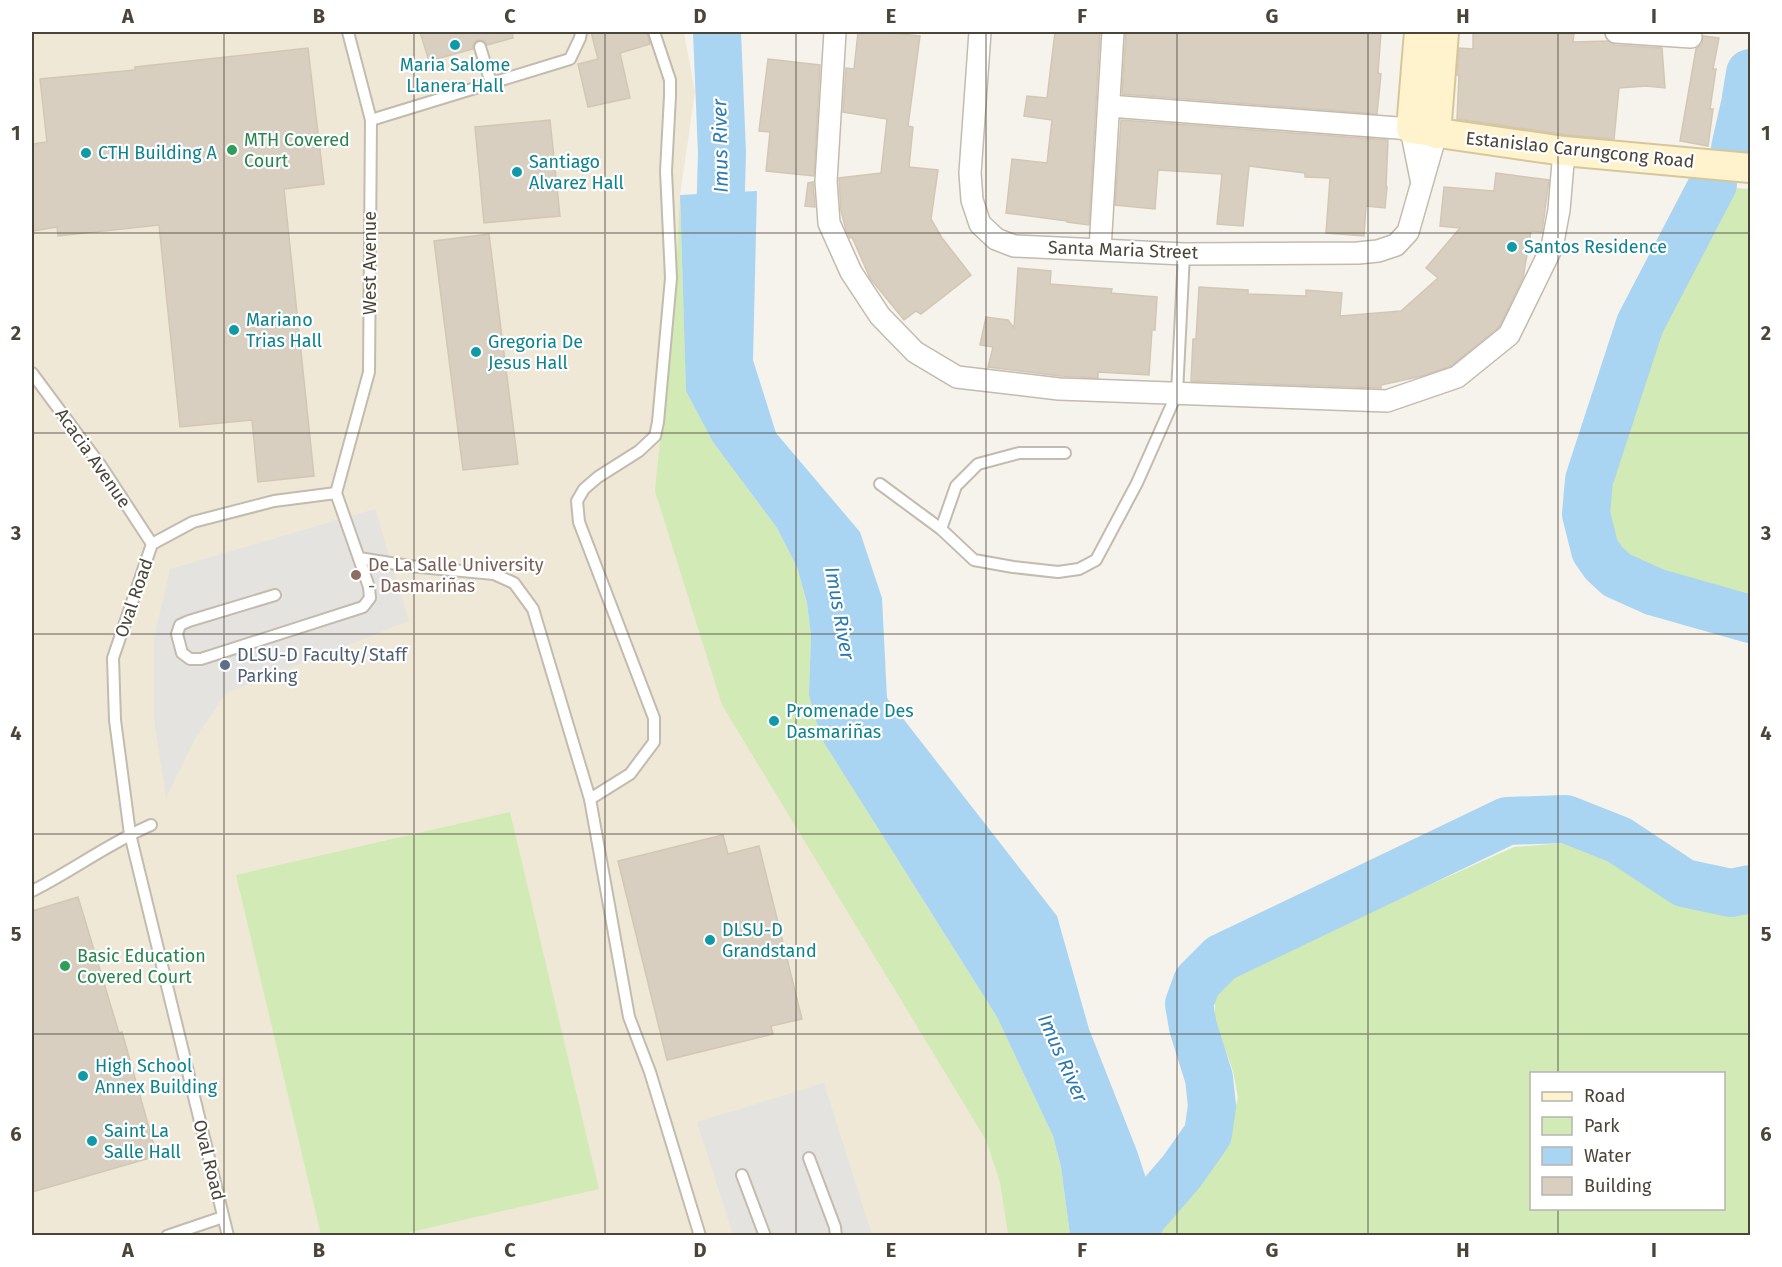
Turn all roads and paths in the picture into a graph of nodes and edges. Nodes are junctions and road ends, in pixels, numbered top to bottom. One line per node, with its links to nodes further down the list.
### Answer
1 (348, 32): 14 (lane, West Avenue)
2 (580, 32): 12 (lane)
3 (654, 32): 29 (lane)
4 (835, 32): 21 (street)
5 (980, 32): 18 (street, Santa Maria Street)
6 (1113, 32): 13 (street)
7 (1419, 32): 15 (street)
8 (1444, 32): 15 (street)
9 (1616, 32): 10 (street)
10 (1691, 37)
11 (480, 47): 12 (lane)
12 (491, 83): 14 (lane)
13 (1109, 106): 15 (street); 18 (street)
14 (371, 120): 24 (lane, West Avenue)
15 (1423, 131): 16 (street, Estanislao Carungcong Road); 19 (street, Santa Maria Street)
16 (1564, 151): 17 (street, Estanislao Carungcong Road); 21 (street)
17 (1750, 168)
18 (1100, 249): 19 (street, Santa Maria Street)
19 (1184, 254): 21 (lane)
20 (32, 373): 26 (lane, Acacia Avenue)
21 (1177, 393): 25 (lane)
22 (1065, 453): 25 (lane)
23 (880, 484): 25 (lane)
24 (336, 493): 26 (lane, Oval Road); 27 (lane)
25 (941, 529)
26 (152, 544): 31 (lane, Oval Road)
27 (359, 558): 28 (lane); 29 (lane)
28 (274, 595)
29 (590, 799): 38 (lane)
30 (151, 825): 31 (lane)
31 (130, 834): 32 (lane); 35 (lane, Oval Road)
32 (32, 891)
33 (809, 1158): 40 (lane)
34 (742, 1175): 39 (lane)
35 (223, 1217): 36 (lane); 37 (lane, Oval Road)
36 (167, 1236)
37 (228, 1236)
38 (700, 1236)
39 (765, 1236)
40 (836, 1236)

